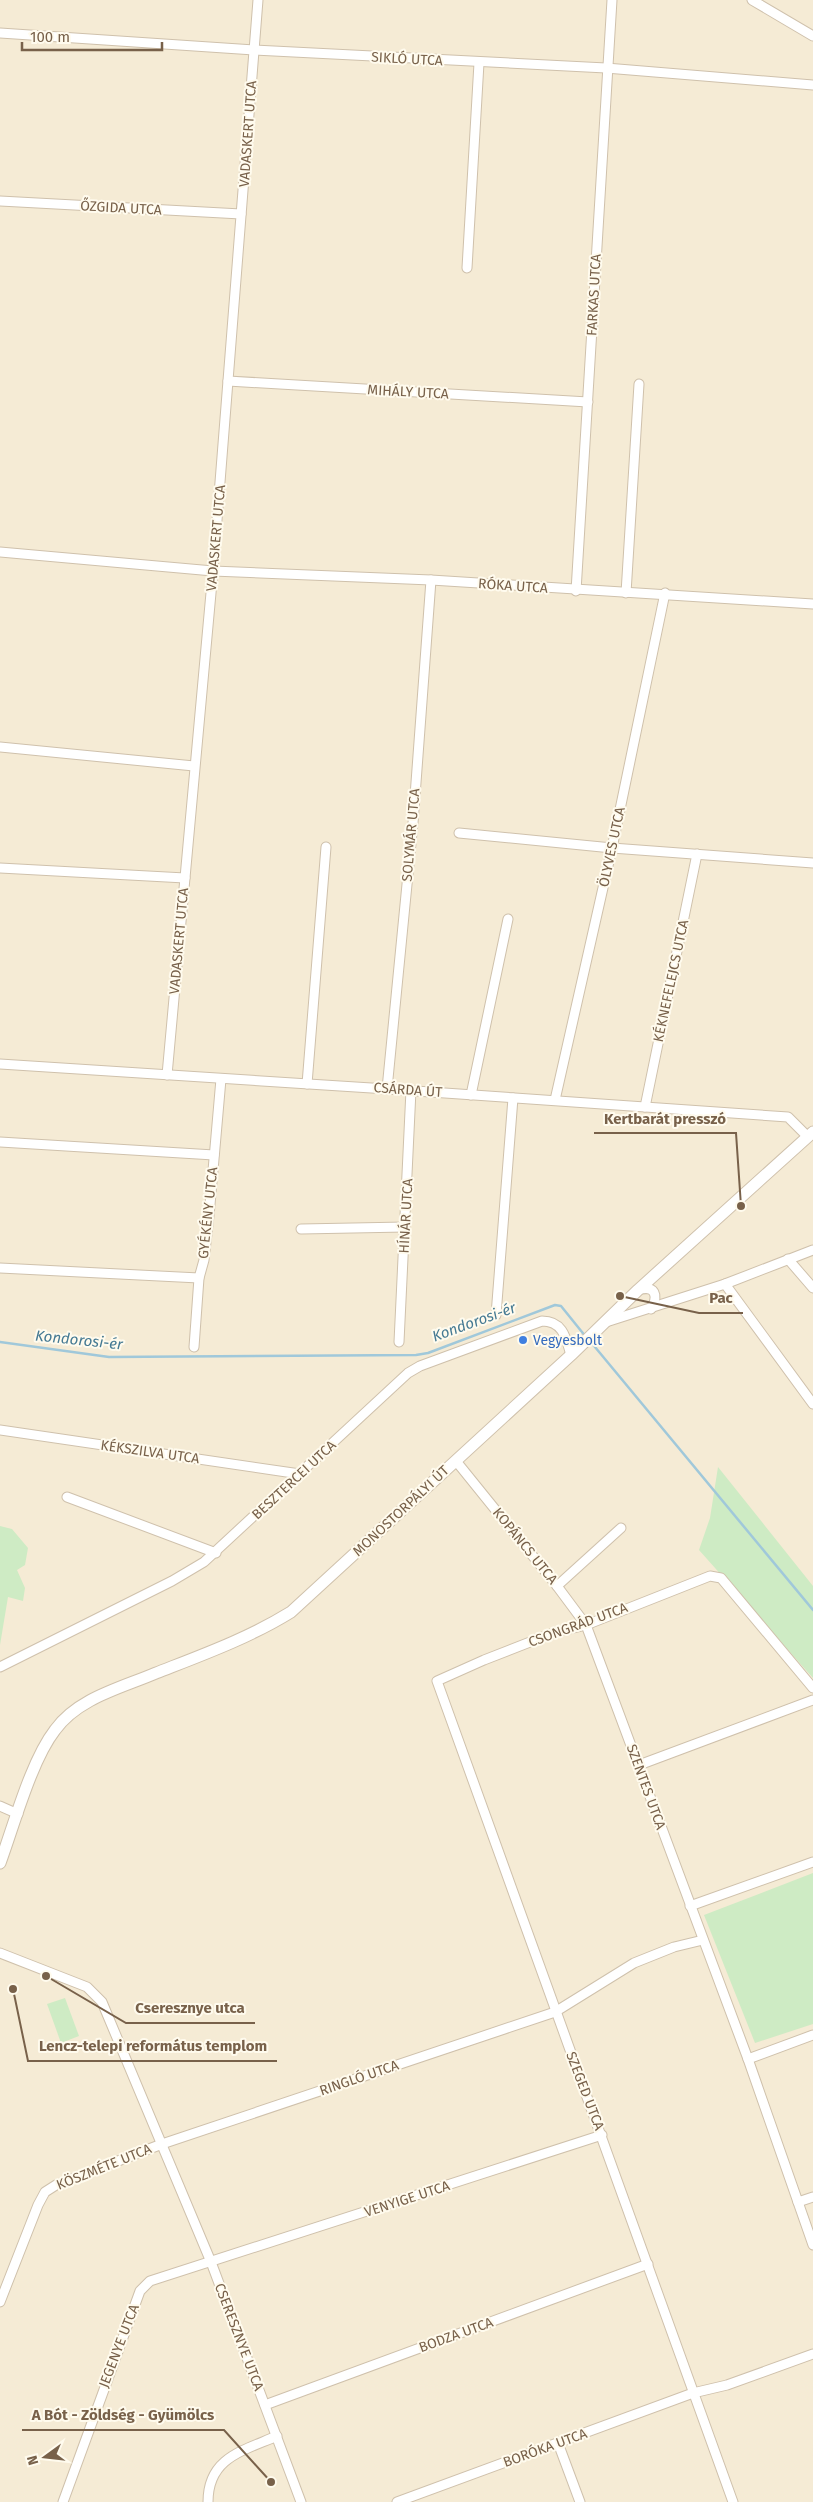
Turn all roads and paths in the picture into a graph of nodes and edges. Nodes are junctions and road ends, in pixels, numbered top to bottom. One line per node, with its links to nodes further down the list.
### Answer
1 (258, 0): 6 (street, VADASKERT UTCA)
2 (612, 0): 8 (street, FARKAS UTCA)
3 (752, 0): 5 (street)
4 (0, 33): 6 (street, SIKLÓ UTCA)
5 (813, 36)
6 (254, 50): 7 (street, SIKLÓ UTCA); 11 (street, VADASKERT UTCA)
7 (479, 63): 8 (street, SIKLÓ UTCA); 12 (street)
8 (606, 68): 9 (street, SIKLÓ UTCA); 15 (street, FARKAS UTCA)
9 (813, 85)
10 (0, 201): 11 (street, ŐZGIDA UTCA)
11 (241, 214): 13 (street, VADASKERT UTCA)
12 (467, 268)
13 (228, 381): 15 (street, MIHÁLY UTCA); 17 (street, VADASKERT UTCA)
14 (639, 384): 20 (street)
15 (588, 402): 19 (street, FARKAS UTCA)
16 (0, 552): 17 (street, RÓKA UTCA)
17 (213, 571): 18 (street, RÓKA UTCA); 24 (street, VADASKERT UTCA)
18 (432, 580): 19 (street, RÓKA UTCA); 37 (street, SOLYMÁR UTCA)
19 (576, 591): 20 (street, RÓKA UTCA)
20 (626, 592): 21 (street, RÓKA UTCA)
21 (665, 594): 22 (street, RÓKA UTCA); 27 (street, ÖLYVES UTCA)
22 (813, 604)
23 (0, 747): 24 (street)
24 (194, 766): 31 (street, VADASKERT UTCA)
25 (459, 833): 27 (street)
26 (326, 847): 36 (street)
27 (612, 848): 28 (street); 41 (street, ÖLYVES UTCA)
28 (697, 854): 29 (street); 42 (street, KÉKNEFELEJCS UTCA)
29 (813, 863)
30 (0, 868): 31 (street)
31 (185, 878): 34 (street, VADASKERT UTCA)
32 (508, 919): 39 (street)
33 (0, 1064): 34 (street, CSÁRDA ÚT)
34 (167, 1074): 35 (street, CSÁRDA ÚT)
35 (221, 1078): 36 (street, CSÁRDA ÚT); 45 (street, GYÉKÉNY UTCA)
36 (307, 1084): 37 (street, CSÁRDA ÚT)
37 (388, 1089): 38 (street, CSÁRDA ÚT)
38 (411, 1090): 39 (street, CSÁRDA ÚT); 46 (street, HÍNÁR UTCA)
39 (471, 1095): 40 (street, CSÁRDA ÚT)
40 (512, 1098): 41 (street, CSÁRDA ÚT); 56 (street)
41 (555, 1100): 42 (street, CSÁRDA ÚT)
42 (645, 1107): 43 (street, CSÁRDA ÚT)
43 (811, 1134): 54 (street, MONOSTORPÁLYI ÚT)
44 (0, 1142): 45 (street)
45 (214, 1154): 51 (street, GYÉKÉNY UTCA)
46 (405, 1227): 47 (street); 58 (street, HÍNÁR UTCA)
47 (301, 1229)
48 (813, 1250): 49 (street)
49 (788, 1259): 52 (street); 53 (street)
50 (0, 1268): 51 (street)
51 (199, 1278): 59 (street, GYÉKÉNY UTCA)
52 (725, 1284): 55 (street); 61 (street)
53 (813, 1288)
54 (638, 1290): 55 (street); 57 (street, MONOSTORPÁLYI ÚT)
55 (651, 1309): 57 (street)
56 (496, 1315)
57 (604, 1323): 60 (street, MONOSTORPÁLYI ÚT)
58 (399, 1342)
59 (194, 1347)
60 (571, 1355): 63 (street, MONOSTORPÁLYI ÚT); 64 (street, BESZTERCEI UTCA)
61 (813, 1404)
62 (0, 1430): 64 (street, KÉKSZILVA UTCA)
63 (456, 1461): 68 (street, KOPÁNCS UTCA); 77 (street, MONOSTORPÁLYI ÚT)
64 (300, 1474): 67 (street, BESZTERCEI UTCA)
65 (67, 1497): 67 (street)
66 (621, 1528): 68 (street)
67 (216, 1553): 71 (street, BESZTERCEI UTCA)
68 (557, 1586): 69 (street, KOPÁNCS UTCA)
69 (586, 1625): 70 (street, KOPÁNCS UTCA); 72 (street, CSONGRÁD UTCA); 73 (street, CSONGRÁD UTCA)
70 (589, 1634): 75 (street, SZENTES UTCA)
71 (0, 1667)
72 (437, 1681): 83 (street, SZEGED UTCA)
73 (813, 1688)
74 (813, 1700): 75 (street)
75 (639, 1765): 80 (street, SZENTES UTCA)
76 (0, 1806): 77 (street)
77 (18, 1814): 79 (street, MONOSTORPÁLYI ÚT)
78 (813, 1862): 80 (street)
79 (0, 1863)
80 (690, 1906): 81 (street, SZENTES UTCA)
81 (703, 1940): 83 (street); 85 (street, SZENTES UTCA)
82 (0, 1953): 87 (street, CSERESZNYE UTCA)
83 (555, 2012): 86 (street, SZEGED UTCA); 87 (street, RINGLÓ UTCA)
84 (813, 2035): 85 (street)
85 (748, 2058): 89 (street, SZENTES UTCA)
86 (602, 2135): 91 (street, VENYIGE UTCA); 92 (street, SZEGED UTCA)
87 (162, 2144): 91 (street, CSERESZNYE UTCA); 93 (street, KÖSZMÉTE UTCA)
88 (813, 2197): 89 (street)
89 (798, 2202): 90 (street, SZENTES UTCA)
90 (813, 2245)
91 (211, 2262): 96 (street, CSERESZNYE UTCA); 99 (street, JEGENYE UTCA)
92 (648, 2264): 95 (street, SZEGED UTCA); 96 (street, BODZA UTCA)
93 (0, 2302)
94 (813, 2354): 95 (street, BORÓKA UTCA)
95 (693, 2394): 98 (street, BORÓKA UTCA); 104 (street, SZEGED UTCA)
96 (265, 2405): 97 (street, CSERESZNYE UTCA)
97 (277, 2436): 100 (street); 101 (street, CSERESZNYE UTCA)
98 (558, 2443): 102 (street, BORÓKA UTCA); 103 (street)
99 (63, 2502)
100 (208, 2502)
101 (302, 2502)
102 (397, 2502)
103 (580, 2502)
104 (733, 2502)

